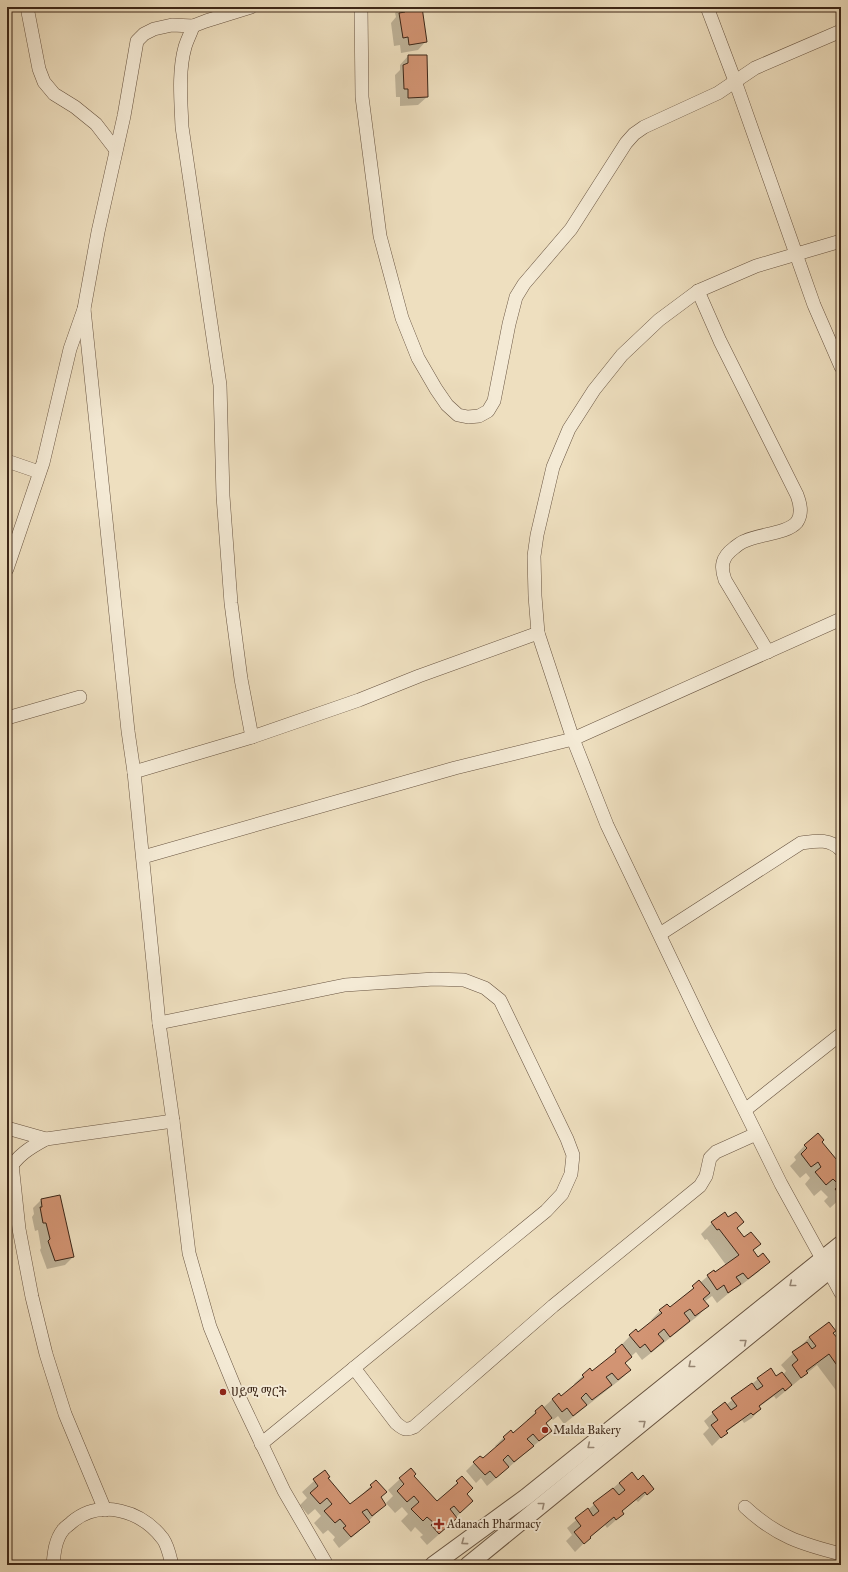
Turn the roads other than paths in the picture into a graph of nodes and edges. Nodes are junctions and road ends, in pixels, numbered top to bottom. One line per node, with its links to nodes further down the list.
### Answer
1 (27, 7): 8 (street)
2 (251, 7): 5 (street)
3 (361, 7): 7 (street)
4 (707, 7): 7 (street)
5 (193, 26): 8 (street); 22 (street)
6 (841, 31): 7 (street)
7 (735, 81): 10 (street)
8 (116, 150): 12 (street)
9 (841, 241): 10 (street)
10 (796, 253): 11 (street); 13 (street)
11 (698, 291): 18 (street); 19 (street)
12 (84, 309): 15 (street); 24 (street)
13 (841, 367)
14 (7, 461): 15 (street)
15 (39, 472): 16 (street)
16 (7, 568)
17 (841, 619): 19 (street)
18 (538, 633): 22 (street); 23 (street)
19 (768, 652): 23 (street)
20 (80, 697): 21 (street)
21 (7, 718)
22 (252, 737): 24 (street)
23 (573, 739): 26 (street); 27 (street)
24 (134, 772): 26 (street)
25 (841, 850): 27 (street)
26 (142, 857): 28 (street)
27 (660, 934): 30 (street)
28 (159, 1023): 31 (street); 40 (street)
29 (841, 1034): 30 (street)
30 (745, 1110): 33 (street)
31 (173, 1121): 34 (street); 41 (street)
32 (7, 1128): 34 (street)
33 (756, 1134): 38 (street); 40 (street)
34 (46, 1139): 35 (street)
35 (9, 1169): 43 (street)
36 (841, 1244): 38 (street)
37 (841, 1261): 38 (street)
38 (826, 1265): 39 (street); 48 (street, one-way to 48); 49 (street, one-way to 38)
39 (841, 1293)
40 (354, 1368): 41 (street)
41 (262, 1444): 47 (street)
42 (745, 1507): 44 (street)
43 (105, 1510): 45 (street); 46 (street)
44 (841, 1554)
45 (53, 1565)
46 (172, 1565)
47 (327, 1565)
48 (433, 1565)
49 (468, 1565)

